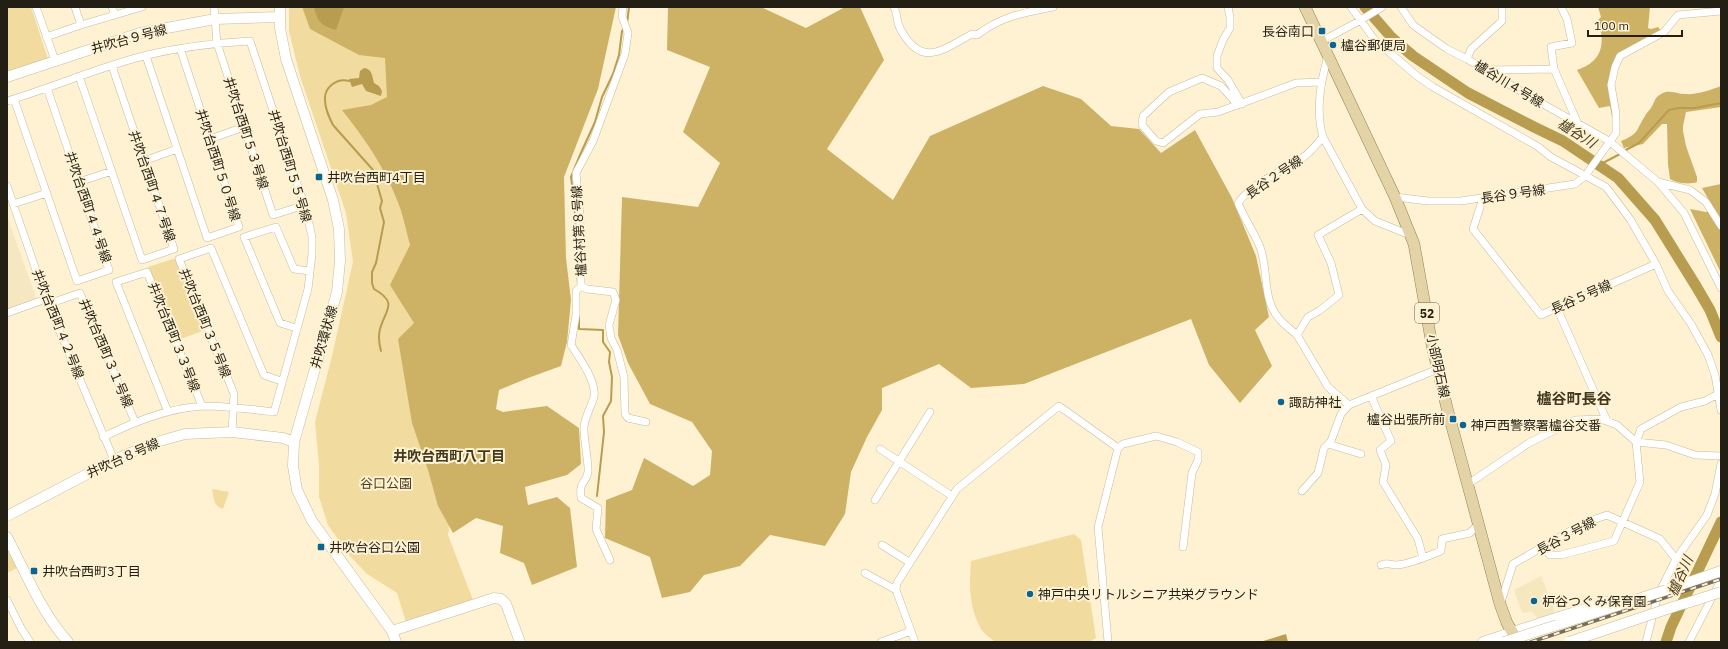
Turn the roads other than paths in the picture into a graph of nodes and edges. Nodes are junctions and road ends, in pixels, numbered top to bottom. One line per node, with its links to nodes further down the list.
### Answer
1 (36, 7): 22 (street)
2 (75, 7): 21 (street)
3 (112, 7): 18 (street)
4 (142, 7): 18 (street)
5 (214, 7): 19 (street, 井吹台西町５３号線)
6 (623, 7): 61 (street, 櫨谷村第８号線)
7 (894, 7): 8 (street)
8 (1053, 7)
9 (1228, 7): 38 (street)
10 (1305, 7): 23 (main road, 小部明石線 / 52)
11 (1351, 7): 20 (street)
12 (1382, 7): 20 (street)
13 (1401, 7): 28 (street, 櫨谷川４号線)
14 (1502, 7): 28 (street)
15 (1561, 7): 31 (street)
16 (1721, 11): 43 (street, 長谷９号線)
17 (280, 12): 19 (street, 井吹台９号線); 83 (street, 井吹環状線)
18 (114, 15): 21 (street)
19 (215, 19): 24 (street, 井吹台西町５３号線); 29 (street, 井吹台９号線)
20 (1361, 20): 23 (street); 47 (street)
21 (81, 25): 22 (street)
22 (46, 37): 29 (street)
23 (1322, 41): 26 (main road, 小部明石線 / 52)
24 (217, 43): 25 (street, 井吹台西町５５号線); 40 (street, 井吹台西町５３号線); 55 (street, 井吹台西町５５号線)
25 (180, 48): 27 (street, 井吹台西町５５号線); 42 (street, 井吹台西町５０号線)
26 (1328, 55): 35 (street); 52 (main road, 小部明石線 / 52)
27 (146, 56): 30 (street, 井吹台西町５５号線); 44 (street, 井吹台西町５０号線)
28 (1466, 59): 32 (street, 櫨谷川４号線)
29 (55, 60): 33 (street, 井吹台９号線)
30 (112, 66): 34 (street, 井吹台西町５５号線); 45 (street, 井吹台西町４７号線)
31 (1554, 69): 32 (street); 39 (street)
32 (1486, 70): 39 (street, 櫨谷川４号線)
33 (7, 76)
34 (79, 76): 36 (street, 井吹台西町５５号線); 46 (street, 井吹台西町４７号線)
35 (1321, 82): 38 (street); 41 (street)
36 (47, 88): 37 (street, 井吹台西町５５号線); 48 (street, 井吹台西町４４号線)
37 (11, 100): 51 (street, 井吹台西町４４号線)
38 (1240, 104): 38 (street)
39 (1578, 124): 43 (street, 櫨谷川４号線)
40 (244, 127): 42 (street); 55 (street, 井吹台西町５３号線)
41 (1323, 137): 56 (street); 67 (street, 長谷２号線)
42 (210, 138): 44 (street, 井吹台西町５０号線)
43 (1609, 141): 47 (street, 長谷９号線); 49 (street, 櫨谷川４号線)
44 (178, 149): 45 (street)
45 (144, 161): 46 (street, 井吹台西町４７号線)
46 (112, 171): 48 (street)
47 (1585, 176): 53 (street, 長谷９号線); 59 (street)
48 (79, 182): 51 (street, 井吹台西町４４号線)
49 (1658, 182): 57 (street); 62 (street, 櫨谷川４号線)
50 (7, 186): 54 (street, 井吹台西町４２号線)
51 (47, 193): 54 (street)
52 (1395, 197): 53 (street, 長谷９号線); 58 (main road, 小部明石線 / 52)
53 (1483, 198): 64 (street, 長谷５号線)
54 (13, 204): 63 (street, 井吹台西町４２号線)
55 (305, 205): 60 (street, 井吹台西町５５号線)
56 (1362, 209): 58 (street); 67 (street)
57 (1721, 226)
58 (1410, 235): 68 (main road, 小部明石線 / 52)
59 (1656, 264): 64 (street, 長谷５号線); 70 (street)
60 (310, 271): 66 (street, 井吹台西町５５号線); 66 (street)
61 (579, 288): 80 (street); 106 (street, 櫨谷村第８号線)
62 (1721, 288)
63 (47, 302): 65 (street); 79 (street, 井吹台西町３１号線); 82 (street, 井吹台西町４２号線)
64 (1557, 308): 78 (street)
65 (7, 313)
66 (296, 328): 69 (street, 井吹台西町５５号線)
67 (1297, 334): 72 (street)
68 (1438, 369): 71 (street); 93 (main road, 小部明石線 / 52)
69 (281, 381): 74 (street, 井吹台西町５５号線); 74 (street, 井吹台西町３５号線)
70 (1718, 394): 75 (street); 84 (street)
71 (1371, 396): 72 (street); 104 (street)
72 (1349, 405): 85 (street)
73 (202, 406): 74 (street, 井吹台西町５５号線); 76 (street, 井吹台西町５５号線); 76 (street, 井吹台西町３３号線)
74 (234, 407): 81 (street, 井吹台西町３５号線)
75 (1721, 410)
76 (168, 412): 79 (street, 井吹台西町５５号線)
77 (930, 412): 91 (street)
78 (1607, 421): 84 (street); 93 (street)
79 (135, 422): 82 (street, 井吹台西町５５号線)
80 (646, 422)
81 (232, 432): 83 (street, 井吹台８号線); 90 (street, 井吹台８号線)
82 (103, 436): 90 (street, 井吹台西町４２号線)
83 (294, 442): 118 (street, 井吹環状線)
84 (1636, 442): 89 (street); 98 (street)
85 (1328, 444): 88 (street); 94 (street)
86 (1118, 448): 95 (street); 102 (street); 127 (street)
87 (880, 449): 91 (street)
88 (1360, 454)
89 (1721, 456)
90 (114, 460): 97 (street, 井吹台８号線)
91 (900, 462): 95 (street); 96 (street)
92 (1721, 464): 105 (street)
93 (1468, 484): 99 (main road, 小部明石線 / 52)
94 (1302, 491)
95 (952, 496): 107 (street)
96 (875, 500)
97 (7, 516)
98 (1623, 522): 103 (street, 長谷３号線); 103 (street); 105 (street, 長谷３号線)
99 (1478, 524): 104 (street); 116 (main road, 小部明石線 / 52)
100 (7, 537): 122 (street)
101 (882, 545): 107 (street)
102 (1182, 547)
103 (1543, 548): 116 (street, 長谷３号線)
104 (1423, 558): 108 (street)
105 (1676, 559): 132 (street)
106 (610, 560)
107 (909, 562): 112 (street)
108 (1381, 565)
109 (1721, 571): 113 (street)
110 (865, 572): 112 (street)
111 (1721, 580): 133 (street)
112 (896, 590): 119 (street)
113 (1666, 590): 120 (street, bridge); 129 (street, bridge)
114 (1721, 592): 117 (street, bridge)
115 (7, 600): 121 (street)
116 (1500, 604): 120 (main road, 小部明石線 / 52)
117 (1673, 607): 130 (street, bridge); 131 (street, bridge)
118 (392, 631): 123 (street, 井吹環状線); 124 (street)
119 (911, 631): 125 (street); 126 (street)
120 (1516, 637): 128 (street)
121 (30, 642)
122 (68, 642)
123 (396, 642)
124 (520, 642)
125 (880, 642)
126 (915, 642)
127 (1108, 642)
128 (1483, 642)
129 (1504, 642)
130 (1569, 642)
131 (1588, 642)
132 (1646, 642)
133 (1688, 642)

